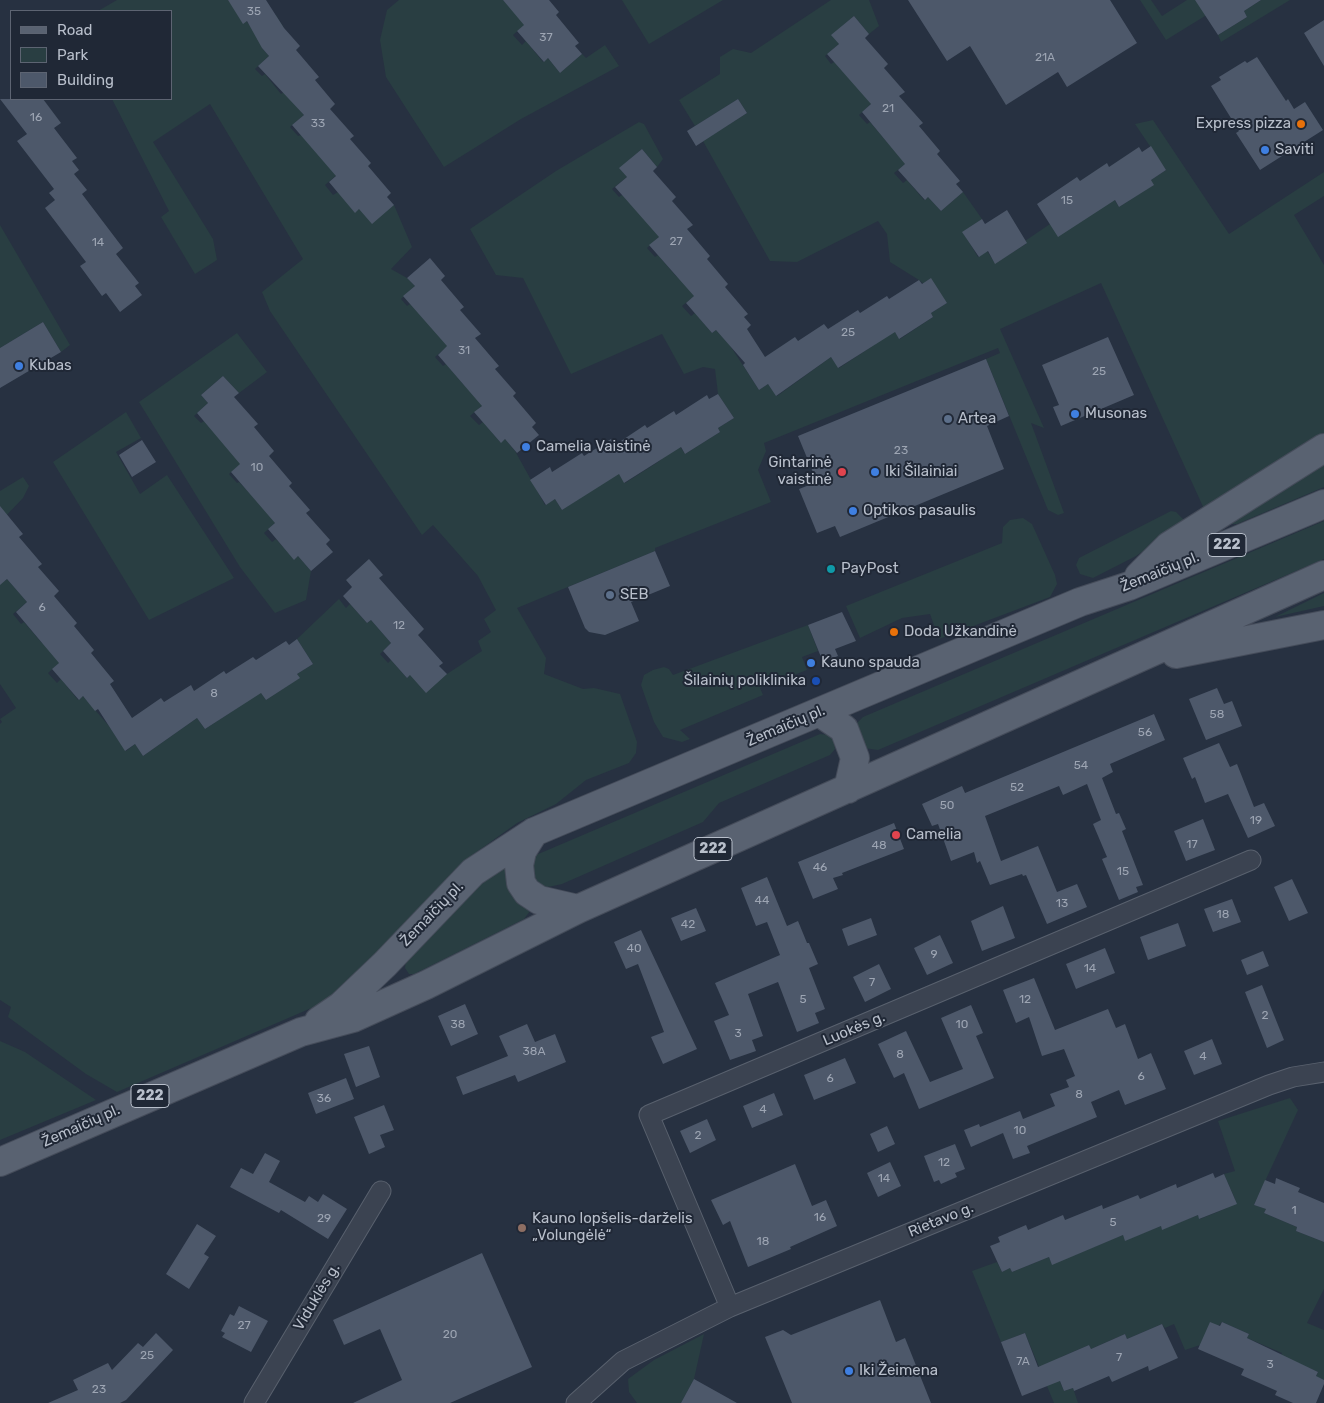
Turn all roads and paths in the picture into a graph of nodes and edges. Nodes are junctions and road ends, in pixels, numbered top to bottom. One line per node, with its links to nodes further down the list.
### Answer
1 (1324, 448): 4 (main road)
2 (1324, 504): 4 (main road, Žemaičių pl. / 222)
3 (1324, 575): 6 (main road, Žemaičių pl. / 222)
4 (1129, 586): 7 (main road, Žemaičių pl. / 222)
5 (1324, 625): 6 (main road)
6 (1135, 661): 8 (main road, Žemaičių pl. / 222)
7 (819, 712): 8 (main road); 9 (main road, Žemaičių pl. / 222)
8 (848, 789): 11 (main road, Žemaičių pl. / 222)
9 (534, 832): 11 (main road); 12 (main road, Žemaičių pl. / 222)
10 (1251, 860): 16 (street, Luokės g.)
11 (578, 909): 12 (main road, Žemaičių pl. / 222)
12 (301, 1032): 14 (main road, Žemaičių pl. / 222)
13 (1324, 1072): 16 (street, Rietavo g.)
14 (0, 1162)
15 (381, 1191): 17 (street, Viduklės g.)
16 (730, 1307): 18 (street, Rietavo g.)
17 (254, 1403)
18 (576, 1403)

